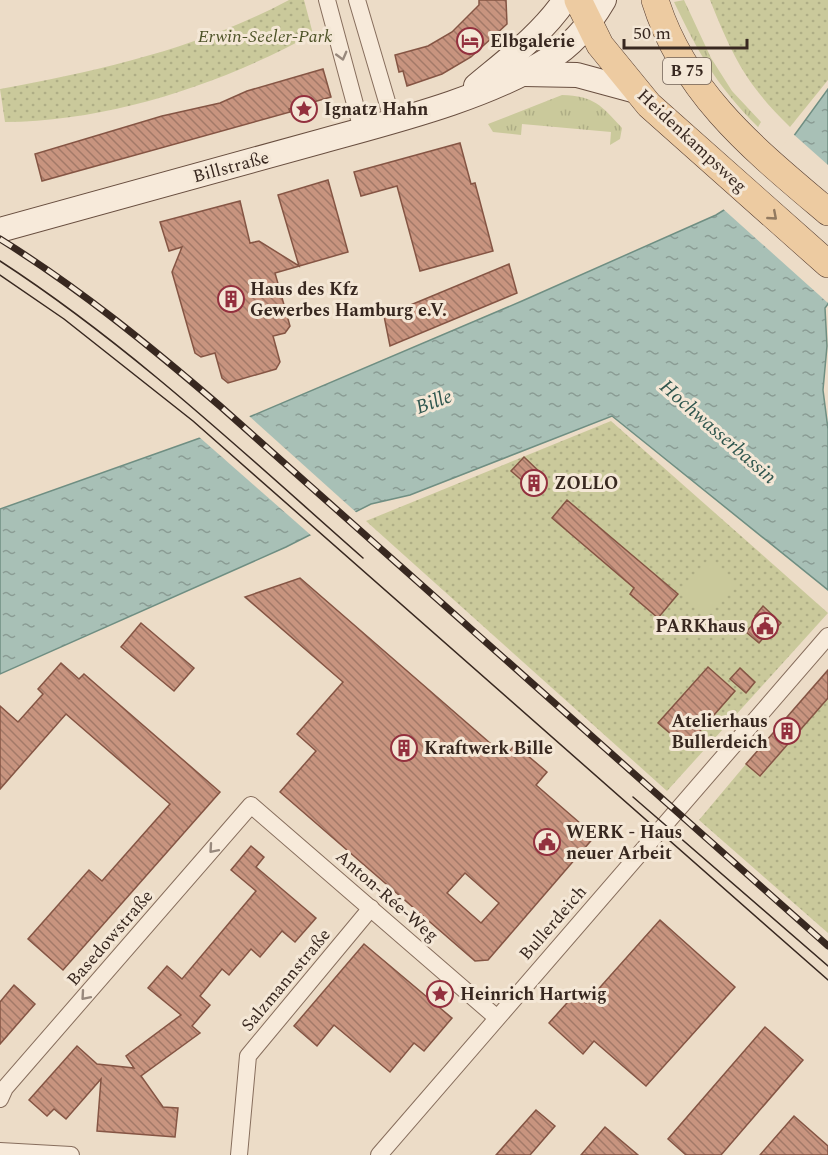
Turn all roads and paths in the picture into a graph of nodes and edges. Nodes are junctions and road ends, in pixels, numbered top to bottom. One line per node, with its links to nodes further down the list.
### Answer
1 (327, 0): 12 (street, one-way to 12)
2 (357, 0): 11 (street)
3 (565, 0): 10 (main road, Billstraße)
4 (578, 0): 7 (main road, Heidenkampsweg / B 75)
5 (604, 0): 7 (main road, Billstraße)
6 (655, 0): 13 (main road, Heidenkampsweg / B 75)
7 (589, 25): 8 (main road, Billstraße); 9 (main road, Heidenkampsweg / B 75)
8 (522, 74): 9 (main road); 10 (main road, Billstraße)
9 (636, 91): 15 (main road, Heidenkampsweg / B 75, one-way to 15)
10 (460, 98): 11 (main road, Billstraße)
11 (393, 122): 12 (main road, Billstraße)
12 (362, 130): 14 (main road, Billstraße)
13 (828, 212)
14 (0, 230)
15 (828, 264)
16 (828, 636): 19 (street, Bullerdeich)
17 (251, 805): 18 (street, Anton-Rée-Weg); 20 (street, Basedowstraße, one-way to 20)
18 (371, 908): 19 (street, Anton-Rée-Weg); 23 (street, Salzmannstraße)
19 (496, 1017): 24 (street, Bullerdeich)
20 (0, 1099)
21 (0, 1150): 22 (street)
22 (72, 1155)
23 (239, 1155)
24 (379, 1155)

